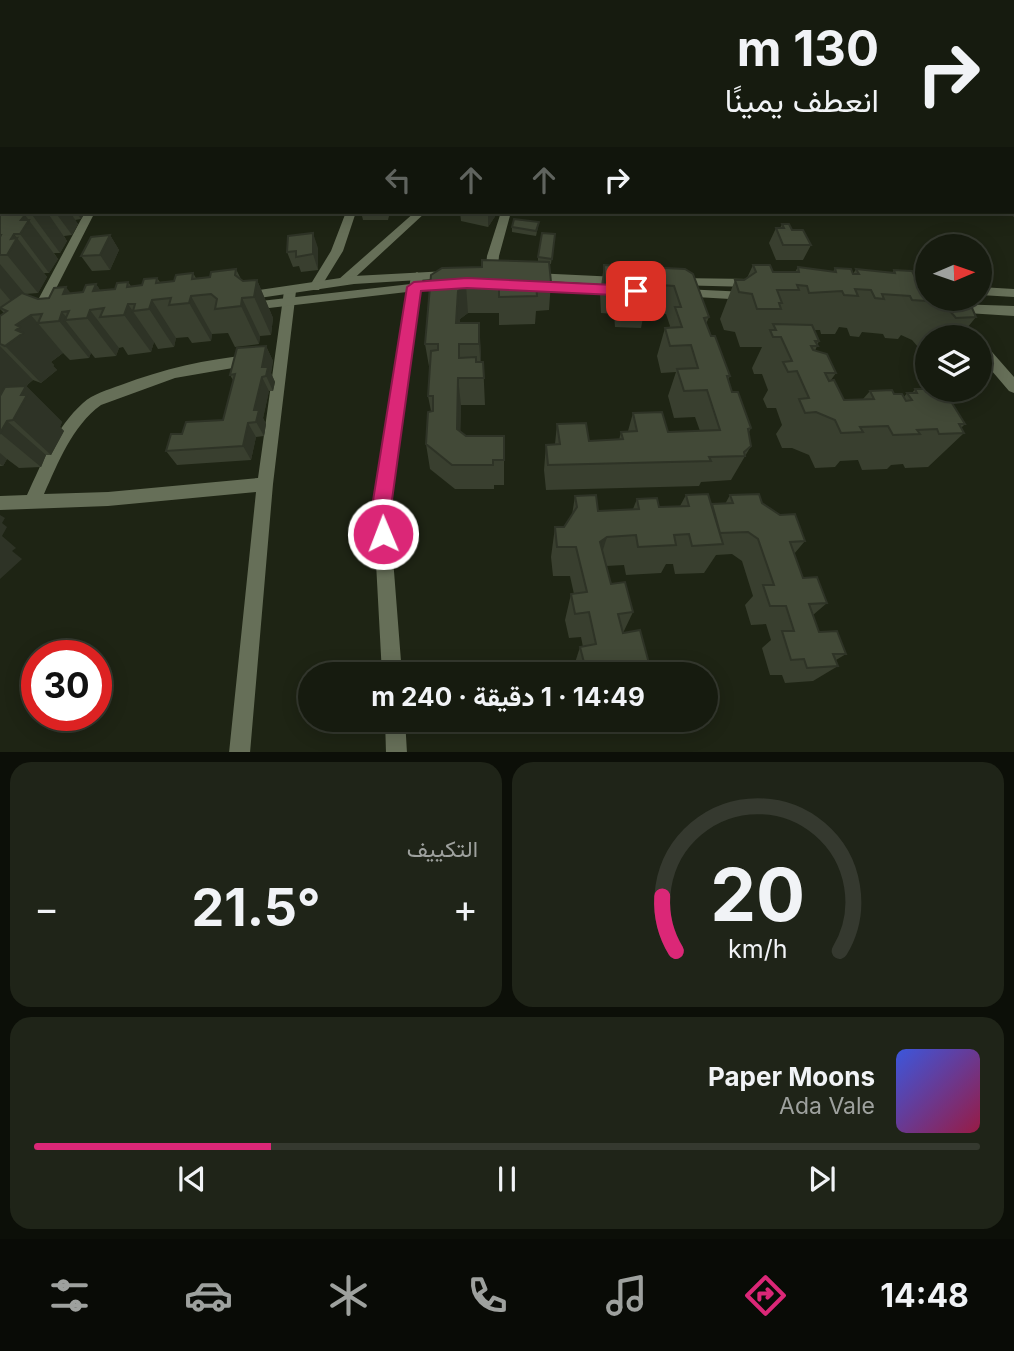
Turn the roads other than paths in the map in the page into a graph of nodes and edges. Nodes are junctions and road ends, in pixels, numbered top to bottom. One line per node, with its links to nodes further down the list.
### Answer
1 (89, 214): 19 (street)
2 (350, 214): 10 (street)
3 (419, 214): 7 (street)
4 (505, 214): 5 (street)
5 (490, 280): 6 (street); 9 (street)
6 (416, 281): 7 (street); 13 (street); 27 (street)
7 (344, 282): 10 (street)
8 (759, 283): 14 (street)
9 (627, 286)
10 (315, 287): 13 (street)
11 (992, 292): 12 (street)
12 (1014, 293)
13 (289, 297): 15 (street); 21 (street)
14 (764, 297)
15 (235, 303)
16 (992, 307): 17 (street)
17 (1014, 311)
18 (946, 312): 20 (street)
19 (21, 316)
20 (958, 325)
21 (280, 357): 24 (street); 25 (street)
22 (992, 362): 23 (street)
23 (1014, 387)
24 (265, 484): 25 (street); 29 (street)
25 (32, 502): 26 (street)
26 (0, 503)
27 (391, 662)
28 (396, 732): 30 (street)
29 (239, 752)
30 (397, 752)

